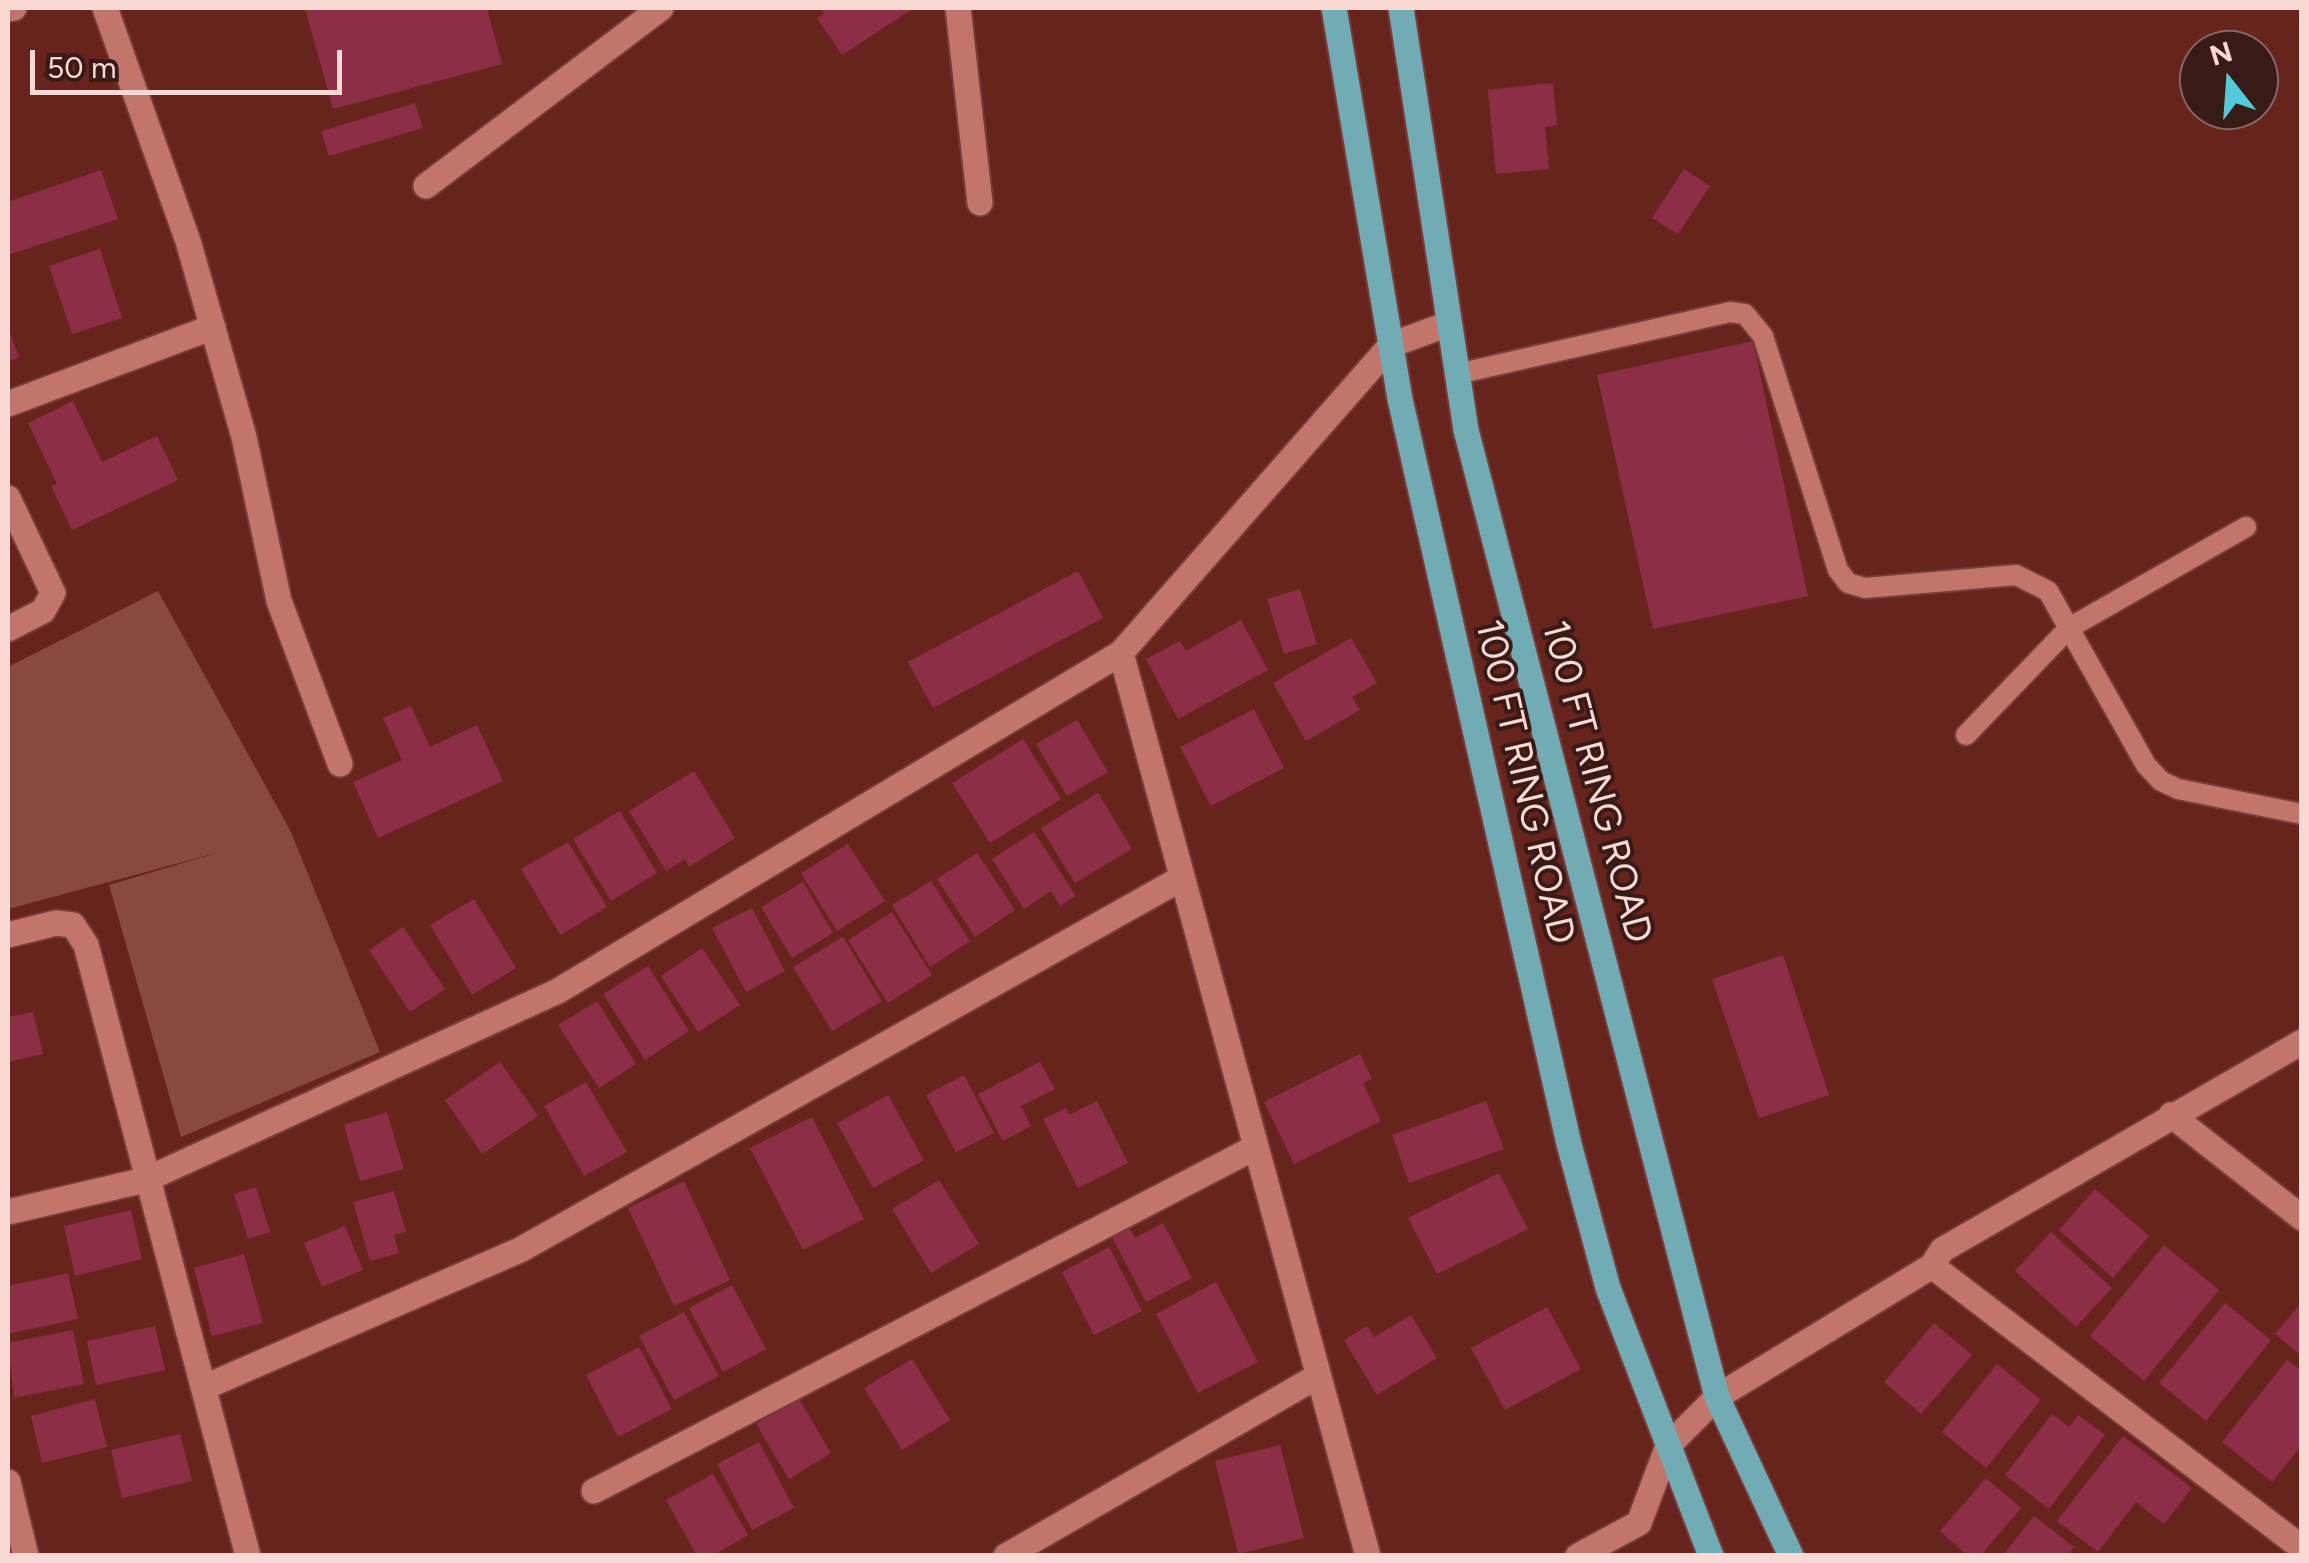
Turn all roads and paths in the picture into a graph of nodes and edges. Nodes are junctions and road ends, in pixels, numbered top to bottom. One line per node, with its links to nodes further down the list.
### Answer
1 (105, 8): 9 (street)
2 (661, 8): 6 (street)
3 (958, 8): 7 (street)
4 (1334, 8): 10 (main road, 100 FT RING ROAD)
5 (1400, 8): 8 (main road, 100 FT RING ROAD)
6 (426, 186)
7 (980, 204)
8 (1448, 324): 10 (street); 11 (main road, 100 FT RING ROAD)
9 (213, 328): 12 (street); 19 (street)
10 (1391, 345): 17 (street); 33 (main road, 100 FT RING ROAD)
11 (1456, 374): 15 (lane); 32 (main road, 100 FT RING ROAD)
12 (8, 404)
13 (8, 498): 16 (street)
14 (2246, 528): 15 (lane)
15 (2068, 628): 18 (lane); 20 (lane)
16 (8, 629)
17 (1121, 653): 21 (street); 26 (street)
18 (1966, 735)
19 (340, 764)
20 (2302, 814)
21 (1182, 878): 25 (street); 31 (street)
22 (8, 934): 26 (street)
23 (2302, 1042): 24 (street)
24 (2171, 1116): 28 (street); 29 (street)
25 (1256, 1146): 30 (street); 35 (street)
26 (145, 1180): 27 (street); 31 (street)
27 (8, 1212)
28 (2302, 1218)
29 (1932, 1266): 32 (street); 36 (street)
30 (1318, 1376): 39 (street); 40 (street)
31 (205, 1387): 38 (street)
32 (1716, 1397): 33 (street); 43 (main road, 100 FT RING ROAD)
33 (1668, 1446): 41 (street); 42 (main road, 100 FT RING ROAD)
34 (8, 1482): 37 (street)
35 (594, 1492)
36 (2302, 1548)
37 (26, 1556)
38 (248, 1556)
39 (1006, 1556)
40 (1368, 1556)
41 (1578, 1556)
42 (1711, 1556)
43 (1790, 1556)

